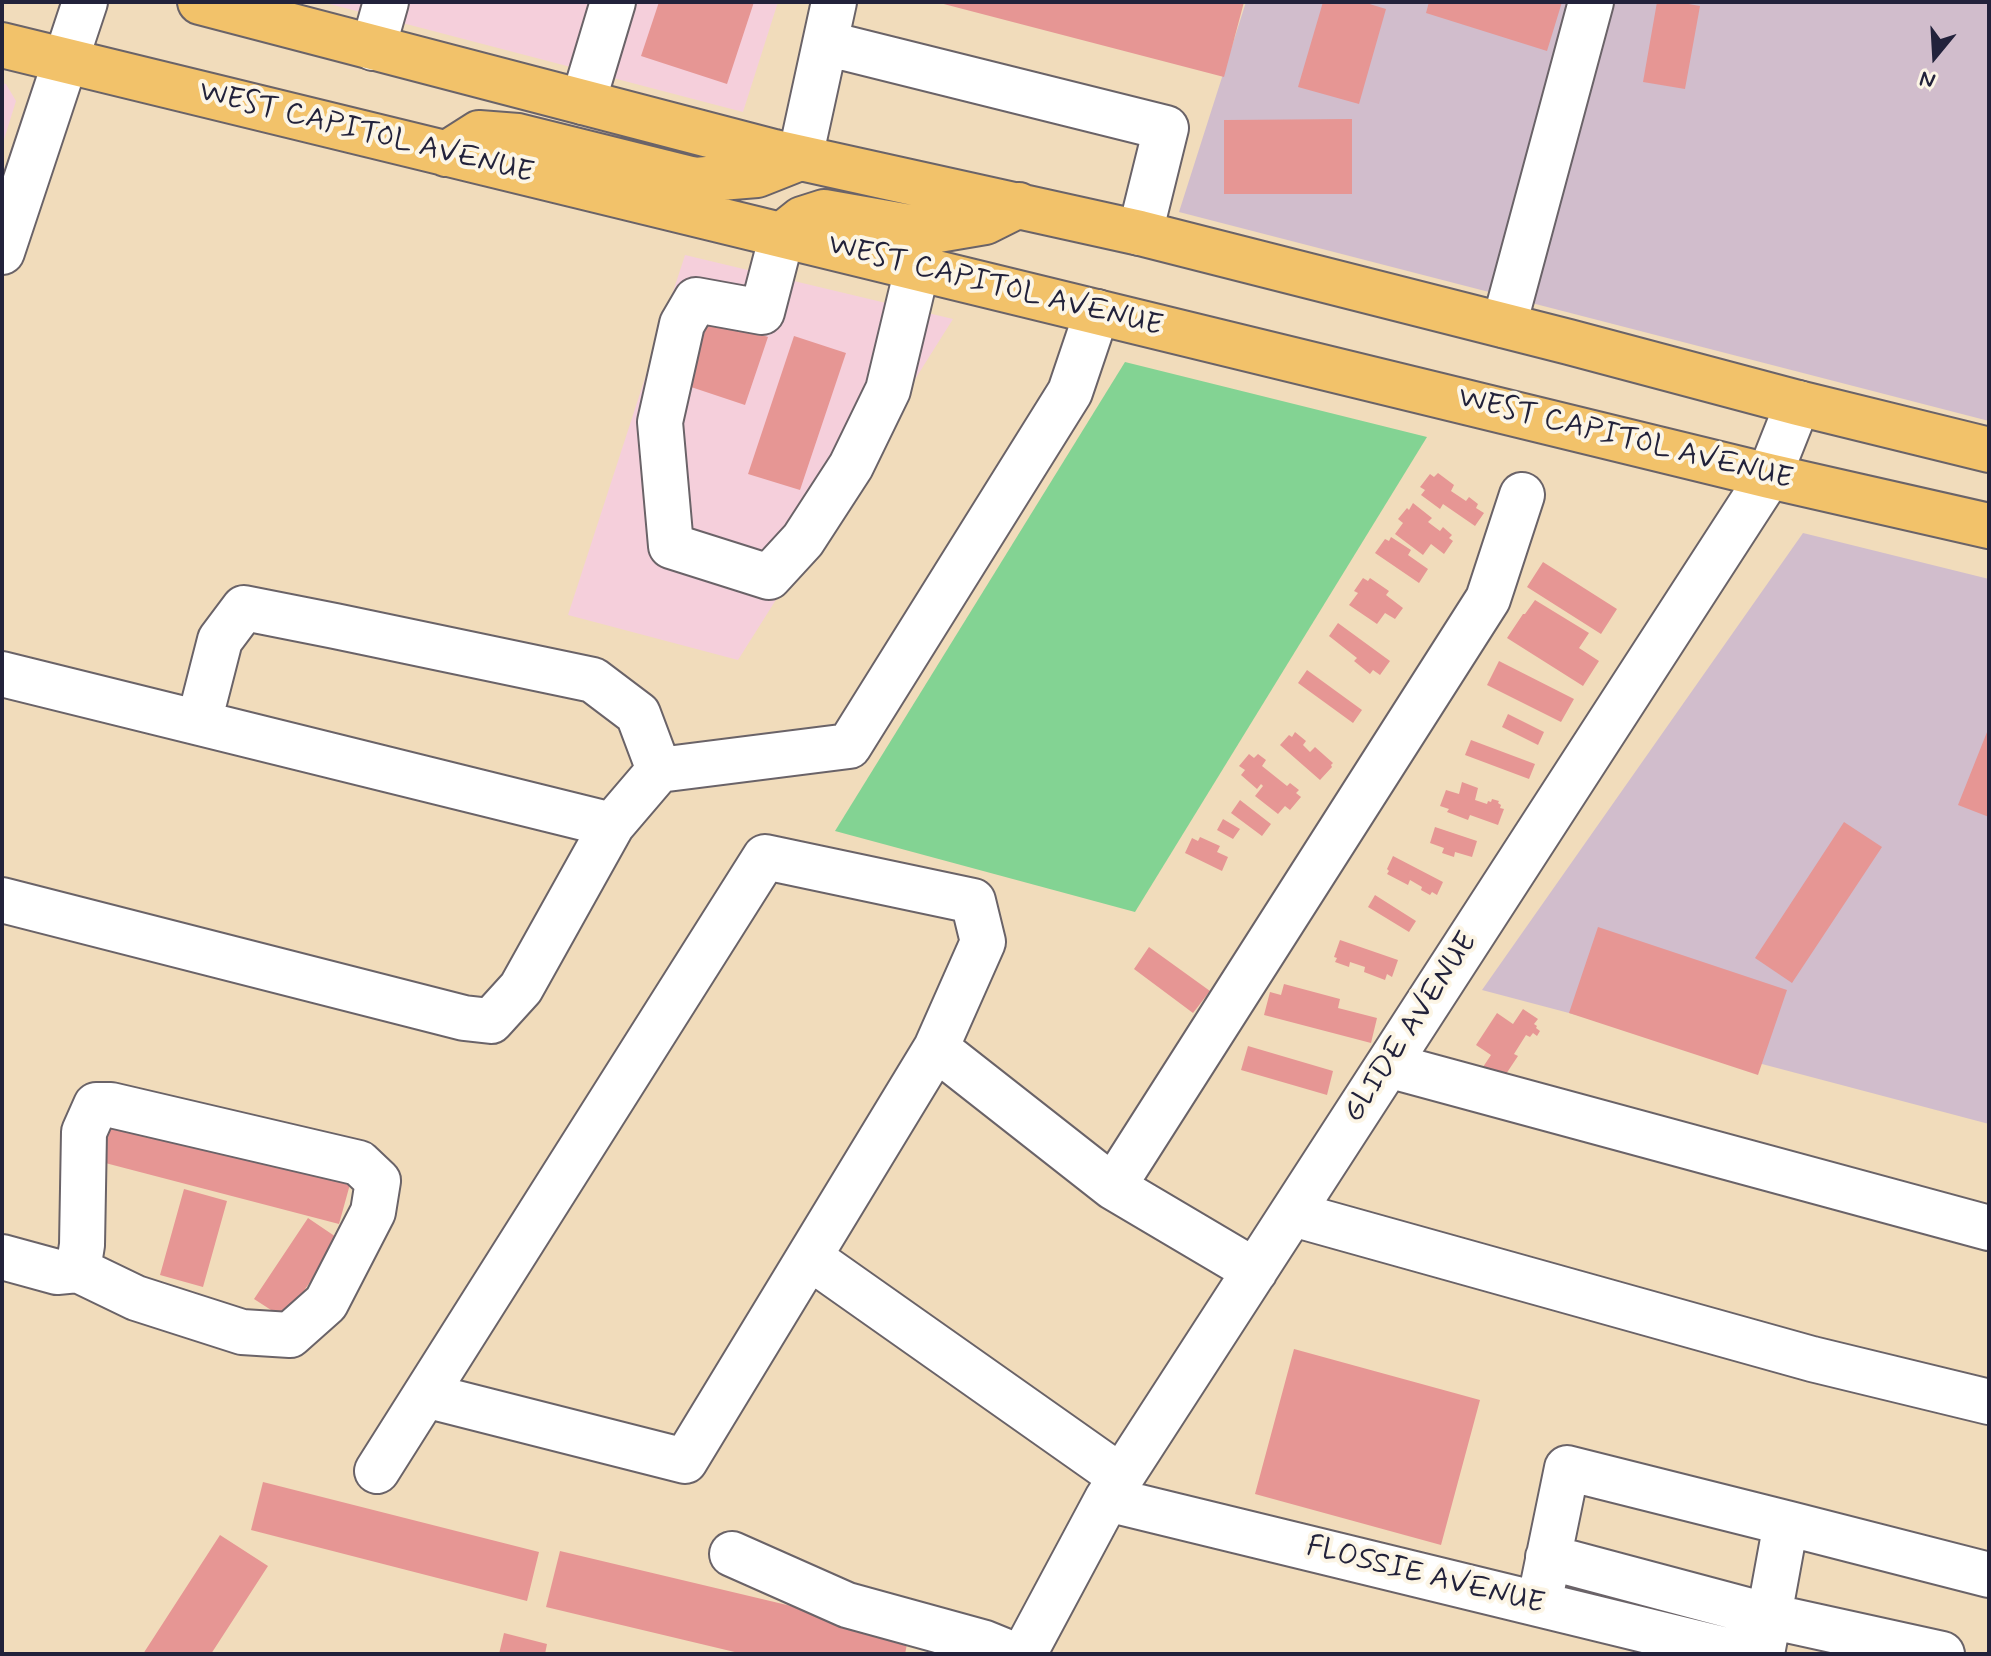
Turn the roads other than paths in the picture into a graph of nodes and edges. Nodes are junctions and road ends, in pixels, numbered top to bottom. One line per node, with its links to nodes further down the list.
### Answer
1 (85, 2): 9 (street)
2 (200, 2): 8 (main road)
3 (386, 2): 8 (street)
4 (613, 2): 10 (street)
5 (1591, 2): 19 (street)
6 (829, 23): 12 (street); 14 (street)
7 (2, 45): 9 (main road, WEST CAPITOL AVENUE)
8 (373, 48): 10 (main road)
9 (66, 61): 11 (main road, WEST CAPITOL AVENUE); 16 (street)
10 (583, 102): 12 (main road)
11 (446, 154): 12 (main road); 15 (main road, WEST CAPITOL AVENUE)
12 (800, 158): 13 (main road)
13 (1019, 205): 14 (main road); 15 (main road)
14 (1140, 233): 19 (main road)
15 (782, 235): 17 (main road, WEST CAPITOL AVENUE); 17 (street)
16 (2, 252)
17 (917, 269): 18 (main road, WEST CAPITOL AVENUE)
18 (1097, 312): 22 (main road, WEST CAPITOL AVENUE); 27 (street)
19 (1504, 325): 20 (main road)
20 (1798, 403): 21 (main road); 22 (street, GLIDE AVENUE)
21 (1989, 450)
22 (1769, 476): 24 (main road, WEST CAPITOL AVENUE); 31 (street, GLIDE AVENUE)
23 (1522, 495): 32 (street)
24 (1989, 526)
25 (2, 674): 26 (street)
26 (199, 722): 27 (street); 28 (street)
27 (659, 770): 28 (street)
28 (612, 825): 29 (street)
29 (2, 900)
30 (936, 1048): 32 (street); 36 (street); 39 (street)
31 (1388, 1065): 33 (street, GLIDE AVENUE); 34 (street)
32 (1113, 1187): 38 (street)
33 (1293, 1214): 38 (street, GLIDE AVENUE); 40 (street)
34 (1989, 1228)
35 (2, 1257): 37 (street)
36 (809, 1257): 39 (street); 42 (street)
37 (78, 1270): 37 (street)
38 (1255, 1271): 42 (street, GLIDE AVENUE)
39 (425, 1395): 41 (street)
40 (1989, 1402)
41 (377, 1471)
42 (1114, 1488): 47 (street, FLOSSIE AVENUE); 50 (street, GLIDE AVENUE)
43 (1786, 1523): 45 (street); 46 (street); 48 (street)
44 (732, 1554): 49 (street)
45 (1548, 1557): 47 (street); 48 (street)
46 (1989, 1575)
47 (1539, 1604): 51 (street, FLOSSIE AVENUE)
48 (1766, 1635): 52 (street)
49 (1012, 1654)
50 (1024, 1654)
51 (1743, 1654)
52 (1942, 1654)

